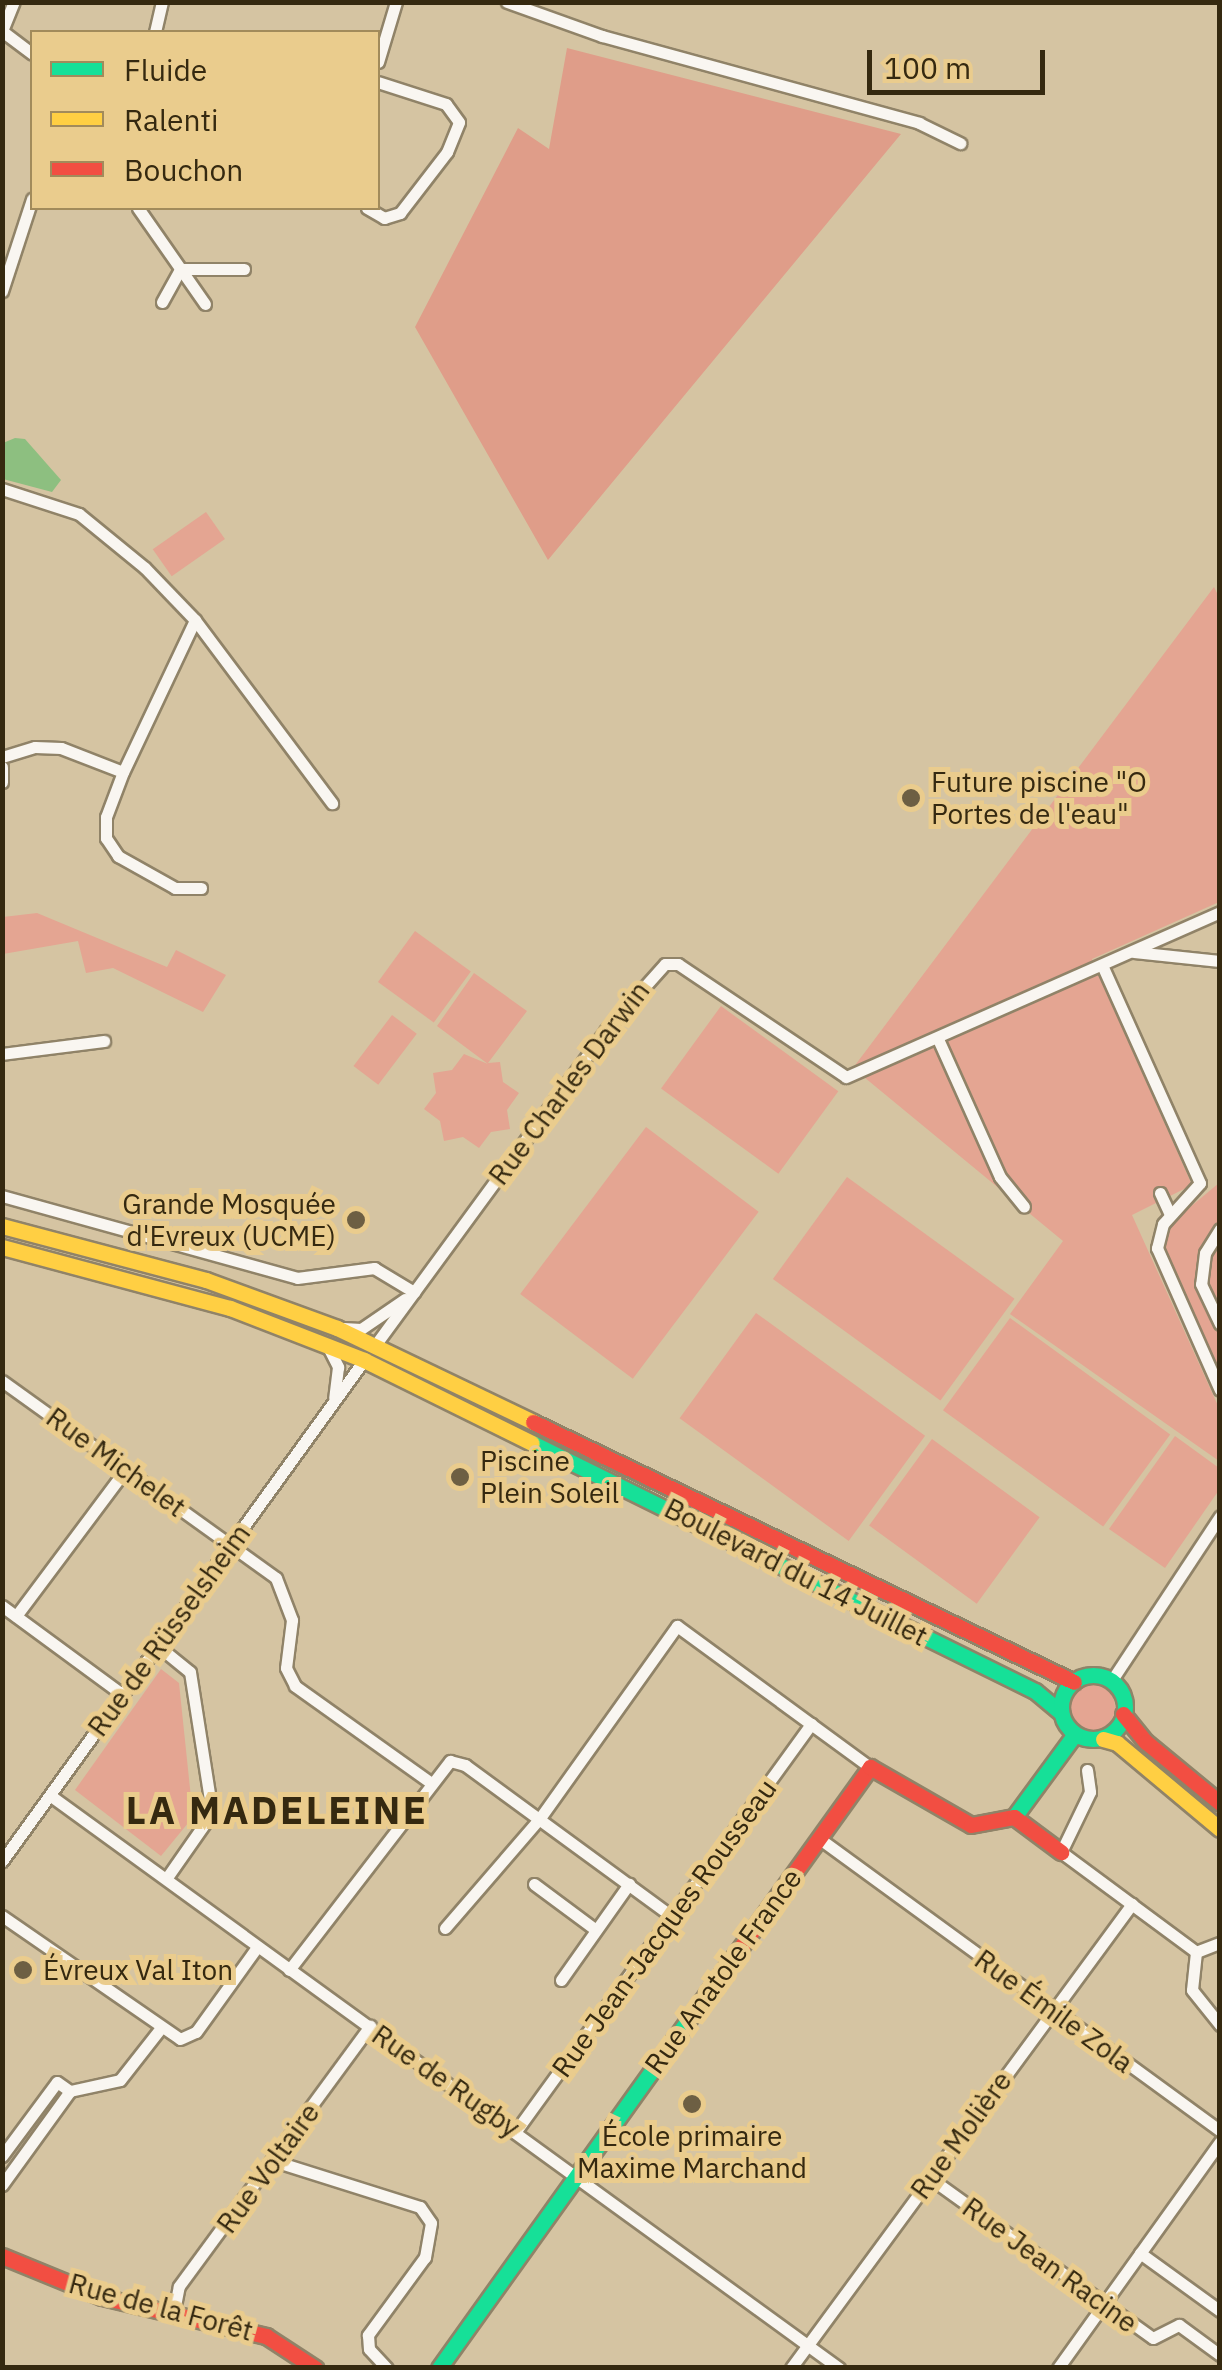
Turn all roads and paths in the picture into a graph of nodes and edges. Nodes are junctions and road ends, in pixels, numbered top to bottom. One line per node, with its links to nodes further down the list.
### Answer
1 (14, 2): 6 (street)
2 (162, 2): 5 (street)
3 (396, 2): 8 (street)
4 (506, 2): 10 (street)
5 (155, 30)
6 (2, 31): 7 (street)
7 (30, 52)
8 (380, 55)
9 (380, 83): 13 (street)
10 (960, 143)
11 (30, 205): 16 (street)
12 (139, 210): 14 (street)
13 (370, 210)
14 (180, 268): 15 (street); 17 (street); 18 (street)
15 (244, 269)
16 (2, 291)
17 (162, 302)
18 (205, 304)
19 (2, 489): 20 (street)
20 (195, 620): 23 (street); 25 (street)
21 (2, 757): 23 (street)
22 (2, 767): 24 (street)
23 (123, 772): 26 (street)
24 (2, 782)
25 (332, 803)
26 (201, 888)
27 (1220, 912): 28 (street, Rue Charles Darwin)
28 (1130, 952): 29 (street); 30 (street, Rue Charles Darwin)
29 (1220, 961)
30 (1102, 965): 31 (street, Rue Charles Darwin); 37 (street)
31 (938, 1039): 36 (street); 41 (street, Rue Charles Darwin)
32 (104, 1041): 33 (street)
33 (2, 1054)
34 (1160, 1194): 37 (street)
35 (2, 1196): 41 (street)
36 (1024, 1207)
37 (1170, 1214): 49 (street)
38 (2, 1226): 43 (main road, Boulevard du 14 Juillet)
39 (1220, 1229): 42 (street)
40 (2, 1247): 45 (main road, Boulevard du 14 Juillet)
41 (412, 1295): 43 (street); 44 (street)
42 (1220, 1324)
43 (337, 1328): 44 (main road, Boulevard du 14 Juillet)
44 (376, 1344): 46 (main road); 58 (main road, Boulevard du 14 Juillet)
45 (326, 1345): 46 (main road, Boulevard du 14 Juillet); 50 (street)
46 (364, 1360): 47 (main road, Boulevard du 14 Juillet); 50 (street, Rue de Rüsselsheim)
47 (381, 1369): 50 (street); 60 (main road, Boulevard du 14 Juillet)
48 (2, 1381): 51 (street, Rue Michelet)
49 (1220, 1390)
50 (335, 1391): 53 (street, Rue de Rüsselsheim)
51 (126, 1468): 53 (street, Rue Michelet); 55 (street)
52 (1220, 1516): 57 (street)
53 (228, 1544): 56 (street, Rue de Rüsselsheim); 67 (street, Rue Michelet)
54 (2, 1606): 55 (street)
55 (16, 1616): 59 (street)
56 (158, 1646): 59 (street, Rue de Rüsselsheim); 76 (street)
57 (1112, 1680): 58 (main road, Boulevard du 14 Juillet); 61 (main road)
58 (1074, 1682): 60 (main road)
59 (122, 1694): 68 (street, Rue de Rüsselsheim)
60 (1061, 1713): 63 (main road, Boulevard du 14 Juillet)
61 (1124, 1714): 64 (main road); 69 (main road)
62 (810, 1724): 65 (street); 71 (street); 81 (street, Rue Jean-Jacques Rousseau)
63 (1075, 1734): 64 (main road); 70 (main road)
64 (1103, 1739): 72 (main road)
65 (870, 1767): 70 (main road); 73 (main road, Rue Anatole France)
66 (1088, 1770): 74 (street)
67 (428, 1781): 71 (street); 87 (street)
68 (51, 1796): 75 (street, Rue de Rüsselsheim); 76 (street, Rue de Rugby)
69 (1220, 1802)
70 (1014, 1817): 74 (main road)
71 (540, 1818): 78 (street); 82 (street)
72 (1220, 1830)
73 (820, 1839): 89 (street, Rue Émile Zola); 99 (main road, Rue Anatole France)
74 (1061, 1852): 79 (street)
75 (2, 1861)
76 (166, 1879): 85 (street, Rue de Rugby)
77 (534, 1884): 83 (street)
78 (629, 1884): 81 (street); 83 (street)
79 (1132, 1904): 86 (street); 89 (street, Rue Molière)
80 (2, 1916): 92 (street)
81 (673, 1917): 94 (street, Rue Jean-Jacques Rousseau)
82 (445, 1928)
83 (596, 1930): 88 (street)
84 (1220, 1943): 86 (street)
85 (257, 1947): 87 (street, Rue de Rugby); 92 (street)
86 (1196, 1952): 90 (street)
87 (290, 1970): 91 (street, Rue de Rugby)
88 (561, 1980)
89 (1052, 2009): 95 (street, Rue Émile Zola); 100 (street, Rue Molière)
90 (1220, 2025)
91 (370, 2026): 94 (street, Rue de Rugby); 98 (street, Rue Voltaire)
92 (160, 2029): 93 (street)
93 (70, 2091): 97 (street); 101 (street)
94 (516, 2130): 99 (street, Rue de Rugby)
95 (1220, 2131)
96 (1220, 2142): 102 (street)
97 (2, 2156)
98 (274, 2161): 105 (street, Rue Voltaire); 110 (street)
99 (574, 2175): 107 (street, Rue de Rugby); 111 (main road, Rue Anatole France)
100 (930, 2178): 104 (street, Rue Jean Racine); 107 (street, Rue Molière)
101 (2, 2185)
102 (1140, 2252): 104 (street); 106 (street)
103 (2, 2256): 105 (main road, Rue de la Forêt)
104 (1102, 2306): 108 (street, Rue Jean Racine); 114 (street)
105 (174, 2311): 109 (main road, Rue de la Forêt)
106 (1220, 2311)
107 (807, 2344): 112 (street, Rue Molière); 113 (street, Rue de Rugby)
108 (1220, 2355)
109 (315, 2368)
110 (387, 2368)
111 (438, 2368)
112 (790, 2368)
113 (839, 2368)
114 (1058, 2368)

